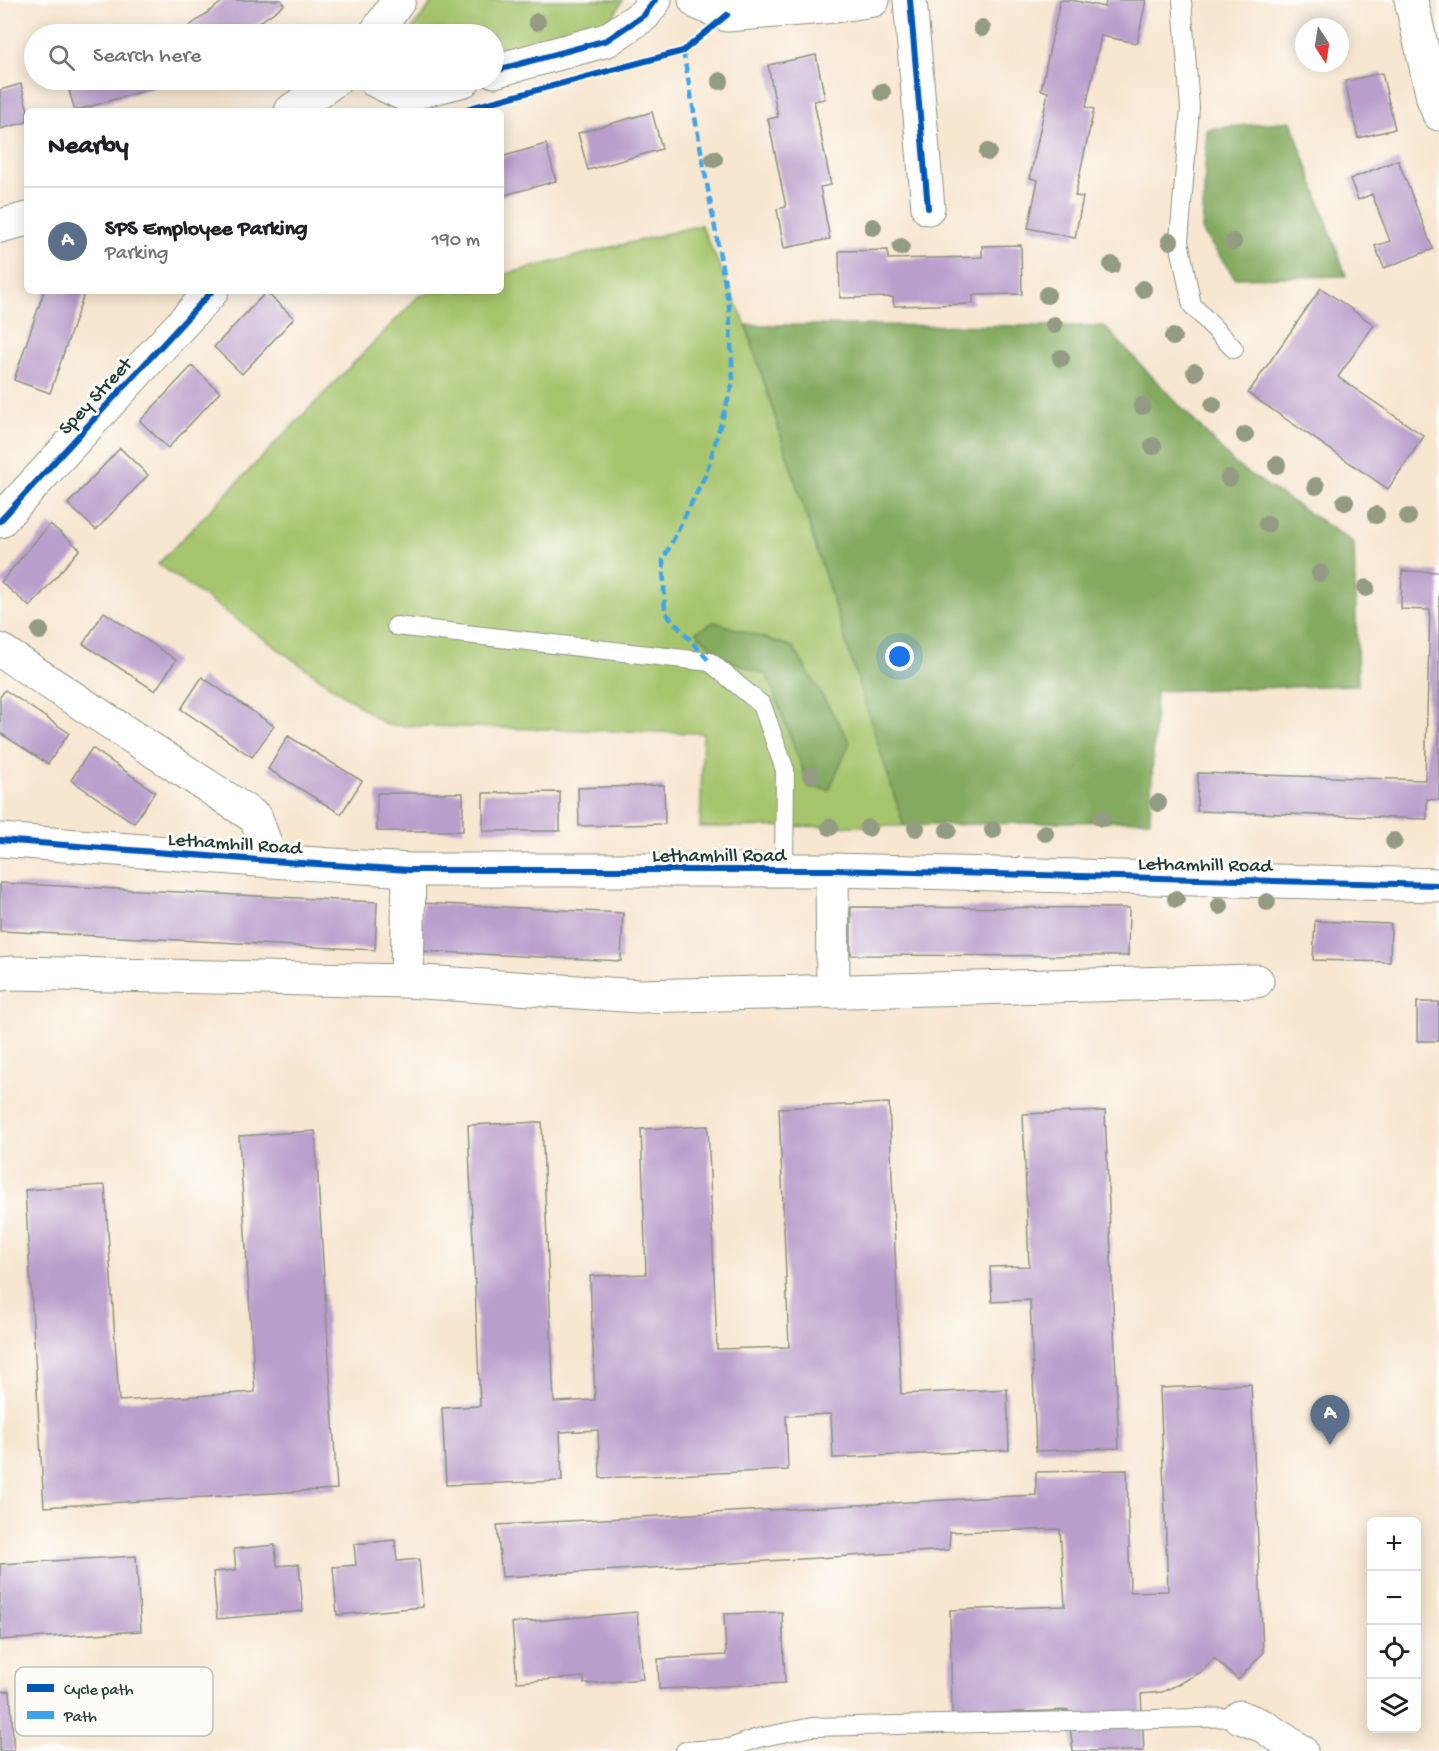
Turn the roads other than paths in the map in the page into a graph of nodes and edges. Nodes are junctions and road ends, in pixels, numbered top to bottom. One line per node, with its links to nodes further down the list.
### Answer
1 (399, 0): 8 (street)
2 (655, 0): 9 (street)
3 (694, 0): 4 (street)
4 (873, 0)
5 (910, 0): 15 (street)
6 (1182, 0): 19 (lane)
7 (1412, 0): 14 (street)
8 (382, 24)
9 (504, 68)
10 (321, 90): 13 (street)
11 (395, 90): 12 (street)
12 (412, 90)
13 (295, 108)
14 (1439, 114)
15 (928, 208)
16 (24, 220): 17 (street)
17 (0, 226)
18 (209, 294): 20 (street, Spey Street)
19 (1234, 349)
20 (0, 521)
21 (396, 626): 27 (lane)
22 (0, 650): 24 (street)
23 (0, 840): 24 (street, Lethamhill Road)
24 (271, 861): 25 (street, Lethamhill Road)
25 (409, 870): 27 (street, Lethamhill Road); 30 (street)
26 (832, 870): 27 (street, Lethamhill Road); 28 (street, Lethamhill Road); 32 (street)
27 (784, 871)
28 (1439, 885)
29 (0, 974): 30 (street)
30 (407, 981): 32 (street)
31 (1257, 981): 32 (street)
32 (833, 992)
33 (1240, 1717): 34 (lane); 36 (street)
34 (758, 1745): 35 (lane)
35 (685, 1751)
36 (1301, 1751)

